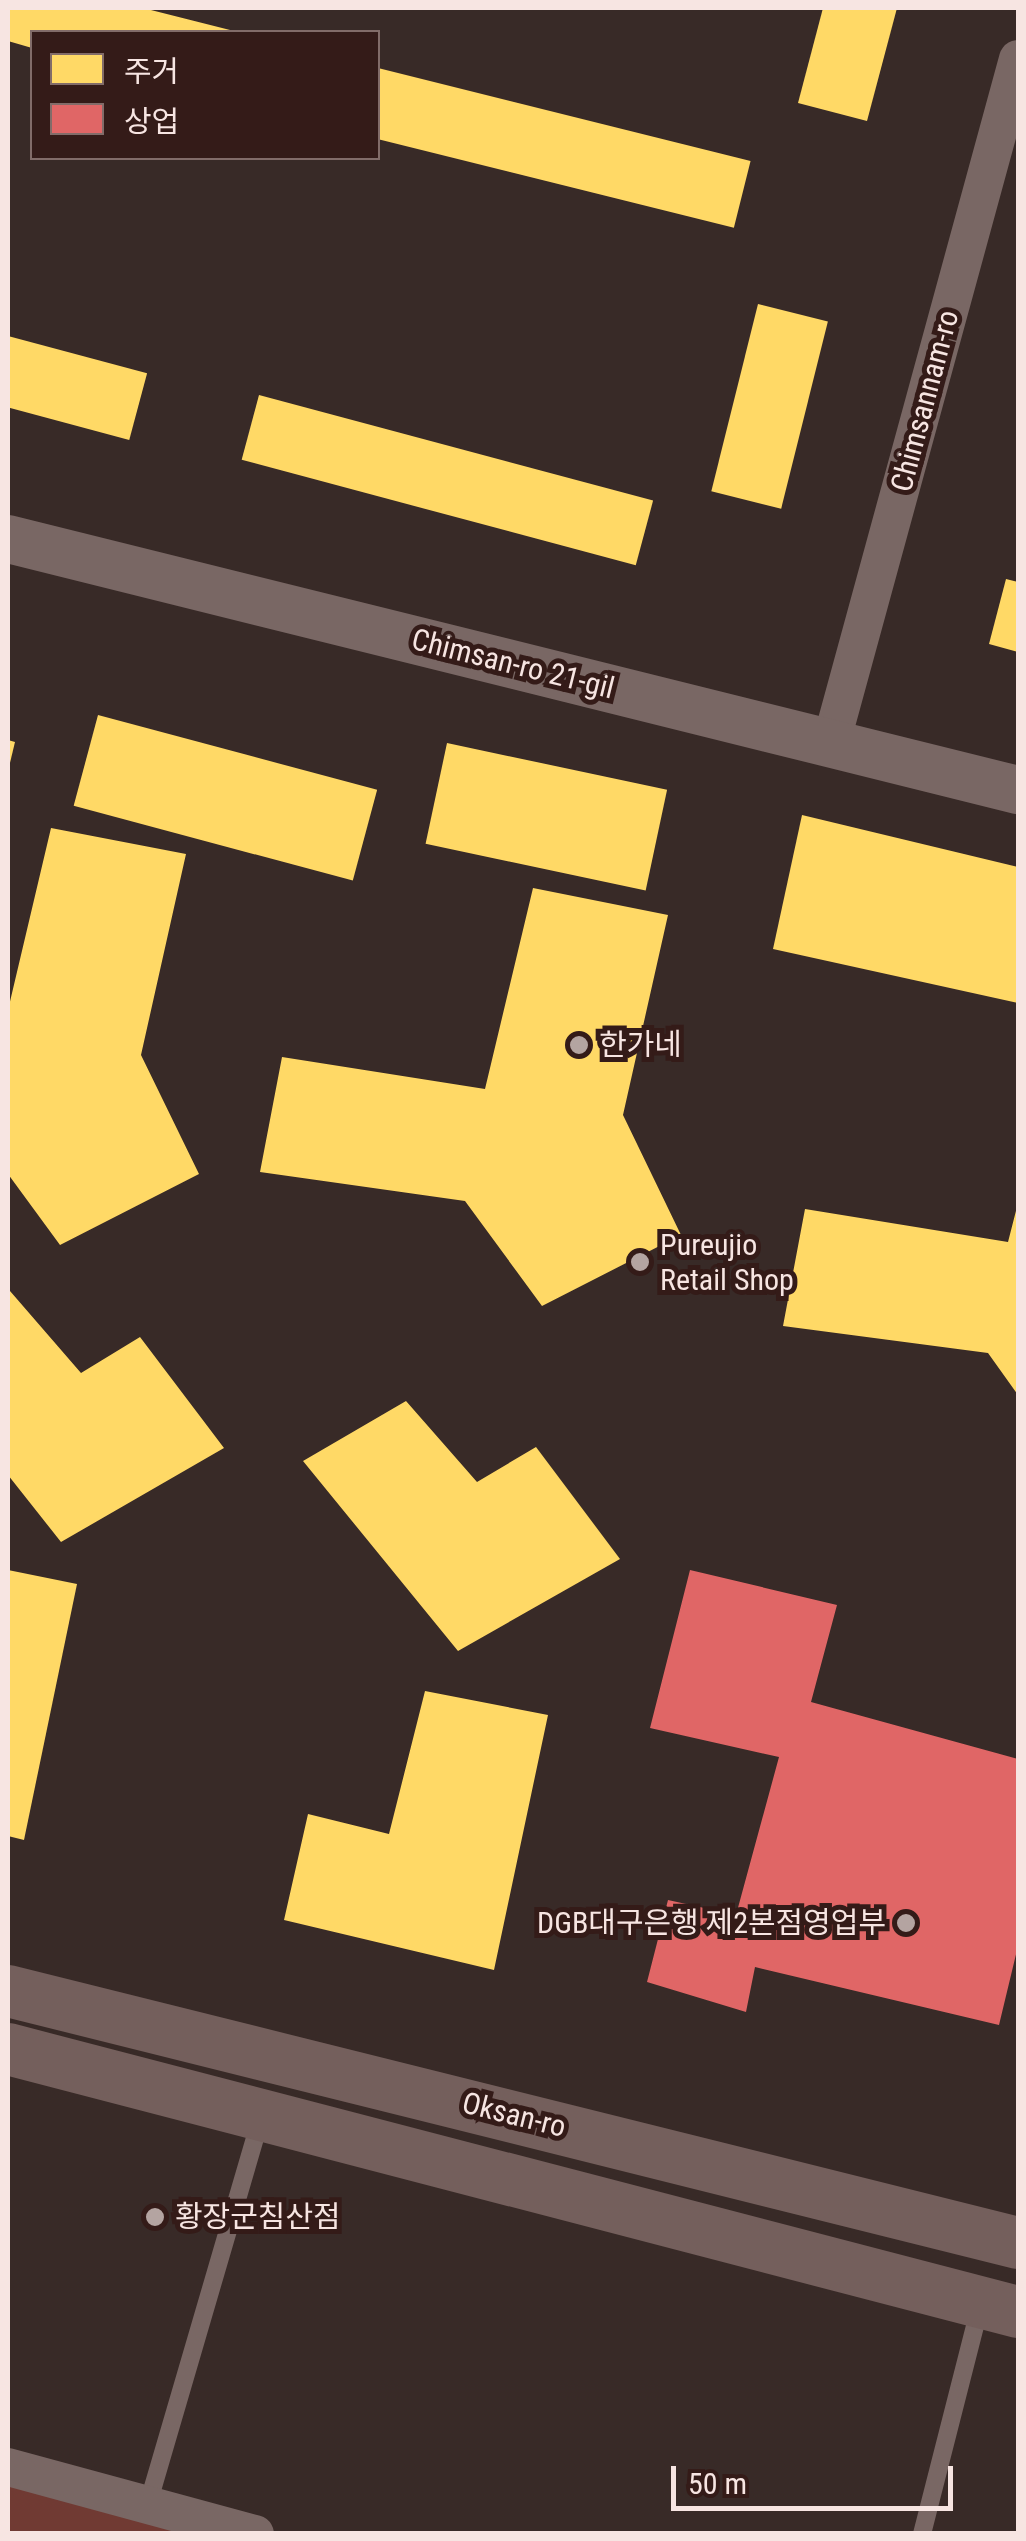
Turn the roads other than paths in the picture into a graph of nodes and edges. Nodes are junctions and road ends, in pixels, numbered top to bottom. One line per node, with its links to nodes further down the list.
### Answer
1 (1018, 60): 3 (street, Chimsannam-ro)
2 (8, 539): 3 (street, Chimsan-ro 21-gil)
3 (831, 744): 4 (street, Chimsan-ro 21-gil)
4 (1018, 790)
5 (8, 1991): 8 (main road, Oksan-ro)
6 (8, 2049): 7 (main road, Oksan-ro)
7 (262, 2114): 9 (main road, Oksan-ro); 11 (lane)
8 (1018, 2243)
9 (999, 2307): 13 (lane, Oksan-ro)
10 (8, 2467): 11 (street)
11 (148, 2504): 12 (street)
12 (254, 2534)
13 (922, 2534)

